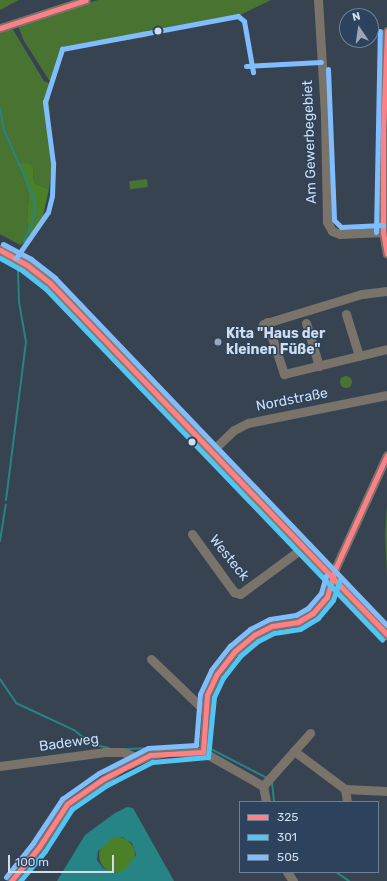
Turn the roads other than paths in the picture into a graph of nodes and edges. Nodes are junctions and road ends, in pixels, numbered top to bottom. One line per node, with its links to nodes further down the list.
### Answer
1 (86, 0): 3 (street)
2 (318, 0): 5 (street, Am Gewerbegebiet)
3 (0, 28)
4 (387, 31): 5 (street)
5 (383, 232): 7 (street)
6 (0, 250): 15 (main road)
7 (387, 254)
8 (387, 291): 13 (street)
9 (346, 314): 12 (street)
10 (306, 323): 13 (street)
11 (387, 349): 12 (street)
12 (359, 356): 13 (street)
13 (319, 366)
14 (387, 395): 15 (street, Nordstraße)
15 (212, 451): 18 (main road)
16 (387, 454): 19 (street)
17 (192, 534): 18 (street, Westeck)
18 (304, 547): 19 (main road)
19 (333, 578): 20 (main road); 22 (street)
20 (387, 634)
21 (151, 659): 22 (street)
22 (205, 711): 24 (street)
23 (310, 733): 25 (street)
24 (204, 748): 26 (street); 28 (street)
25 (294, 751): 28 (street); 29 (street)
26 (140, 759): 27 (street, Badeweg); 33 (street)
27 (0, 766)
28 (267, 782): 31 (street)
29 (345, 789): 30 (street); 32 (street)
30 (387, 791)
31 (266, 801)
32 (347, 801)
33 (11, 881)

